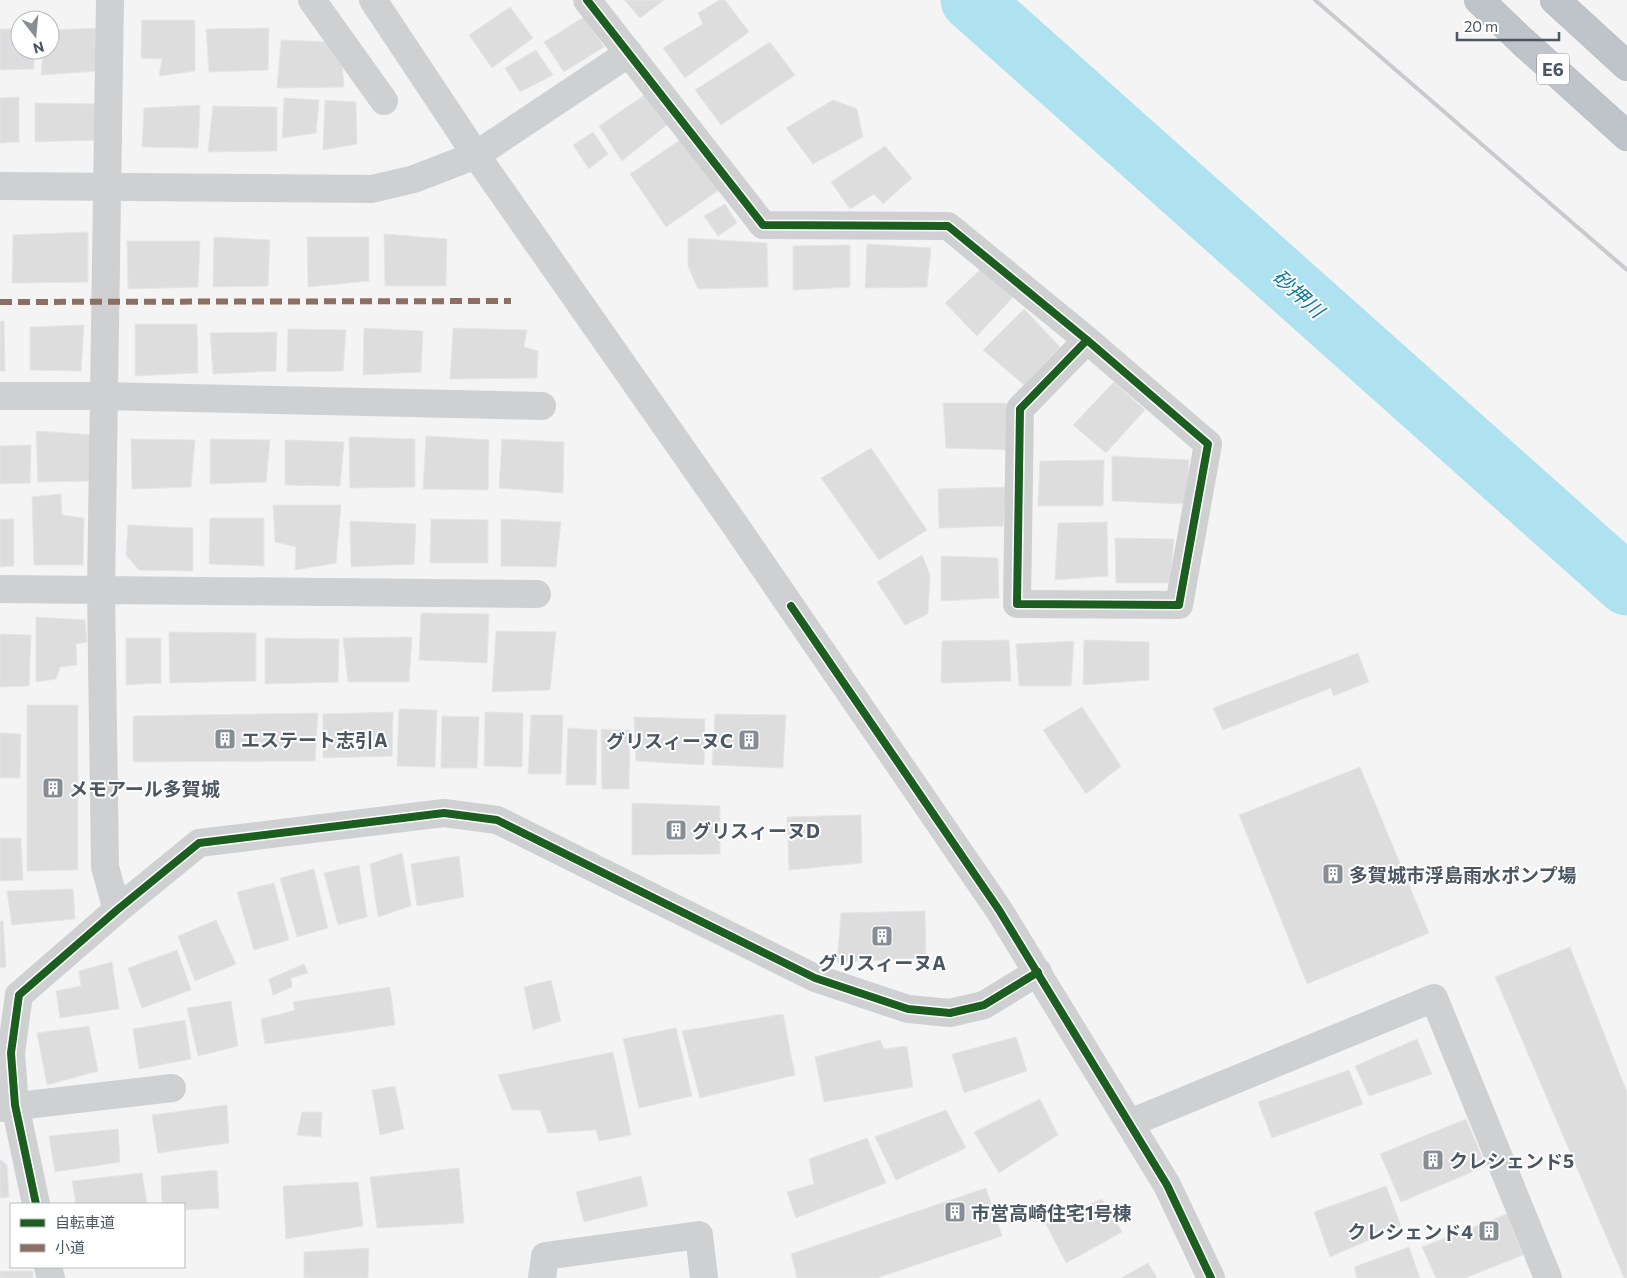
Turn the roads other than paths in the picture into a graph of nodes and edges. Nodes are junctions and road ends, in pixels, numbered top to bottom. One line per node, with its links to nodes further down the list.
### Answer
1 (110, 0): 13 (street)
2 (312, 0): 9 (street)
3 (373, 0): 11 (street)
4 (587, 0): 7 (street)
5 (1479, 0): 10 (highway, E6)
6 (1555, 0): 8 (highway)
7 (629, 53): 11 (street); 14 (street)
8 (1627, 66)
9 (384, 101)
10 (1627, 136)
11 (476, 155): 13 (street); 22 (street)
12 (0, 186): 13 (street)
13 (107, 186): 16 (street)
14 (1087, 340): 14 (street)
15 (0, 396): 16 (street)
16 (104, 396): 17 (street); 19 (street)
17 (542, 406)
18 (0, 589): 19 (street)
19 (101, 590): 20 (street); 21 (street)
20 (537, 594)
21 (118, 910): 22 (street); 23 (street)
22 (1038, 972): 26 (street)
23 (10, 995): 25 (street)
24 (172, 1088): 25 (street)
25 (8, 1106): 27 (street)
26 (1130, 1123): 30 (street); 31 (street)
27 (36, 1203)
28 (542, 1278): 29 (street)
29 (704, 1278)
30 (1211, 1278)
31 (1548, 1278)

